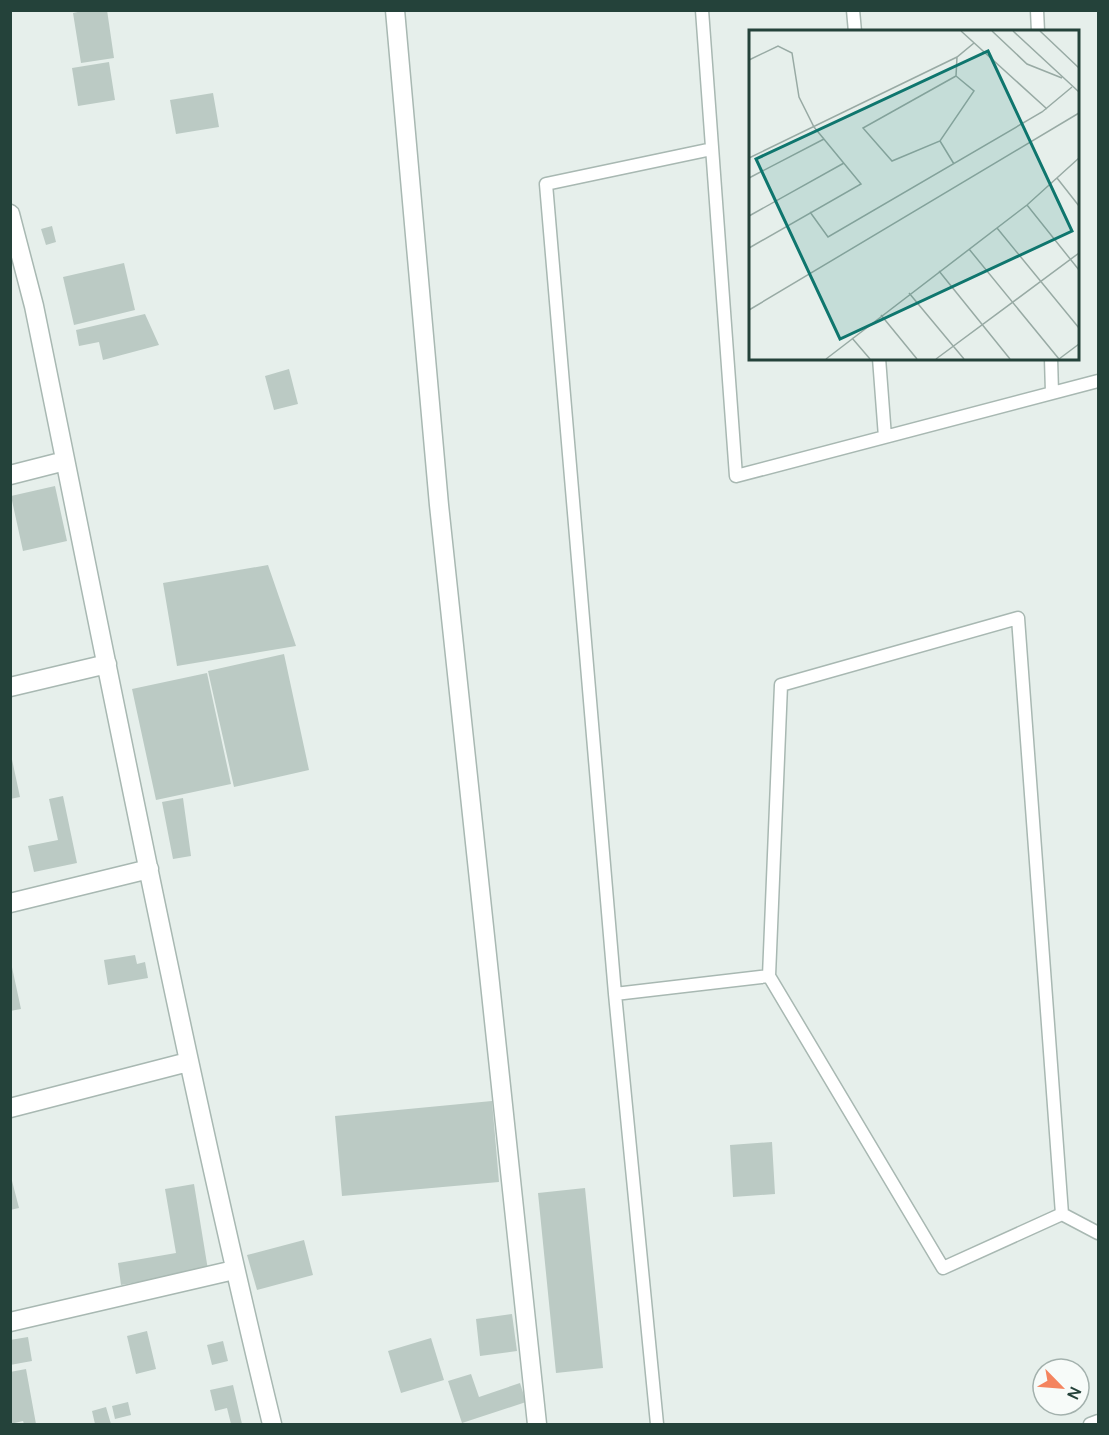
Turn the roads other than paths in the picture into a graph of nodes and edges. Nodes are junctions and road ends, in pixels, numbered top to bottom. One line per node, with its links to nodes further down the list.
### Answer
1 (395, 10): 31 (street)
2 (702, 10): 7 (lane)
3 (853, 10): 5 (lane)
4 (1037, 10): 6 (lane)
5 (855, 30)
6 (1038, 30)
7 (712, 149): 14 (lane); 22 (lane)
8 (10, 214): 9 (street)
9 (17, 264): 15 (street)
10 (879, 360): 14 (lane)
11 (1051, 360): 13 (lane)
12 (1098, 381): 13 (lane)
13 (1052, 393): 14 (lane)
14 (885, 437)
15 (65, 461): 16 (street); 17 (street)
16 (10, 475)
17 (107, 664): 18 (street); 19 (street)
18 (10, 687)
19 (149, 869): 20 (street); 23 (street)
20 (10, 903)
21 (769, 976): 22 (lane); 25 (lane); 25 (lane)
22 (615, 994): 32 (lane)
23 (188, 1062): 24 (street); 27 (street)
24 (10, 1108)
25 (1062, 1214): 26 (lane)
26 (1098, 1233)
27 (234, 1270): 28 (street); 30 (street)
28 (10, 1322)
29 (1098, 1421): 33 (lane)
30 (272, 1425)
31 (537, 1425)
32 (657, 1425)
33 (1090, 1425)

